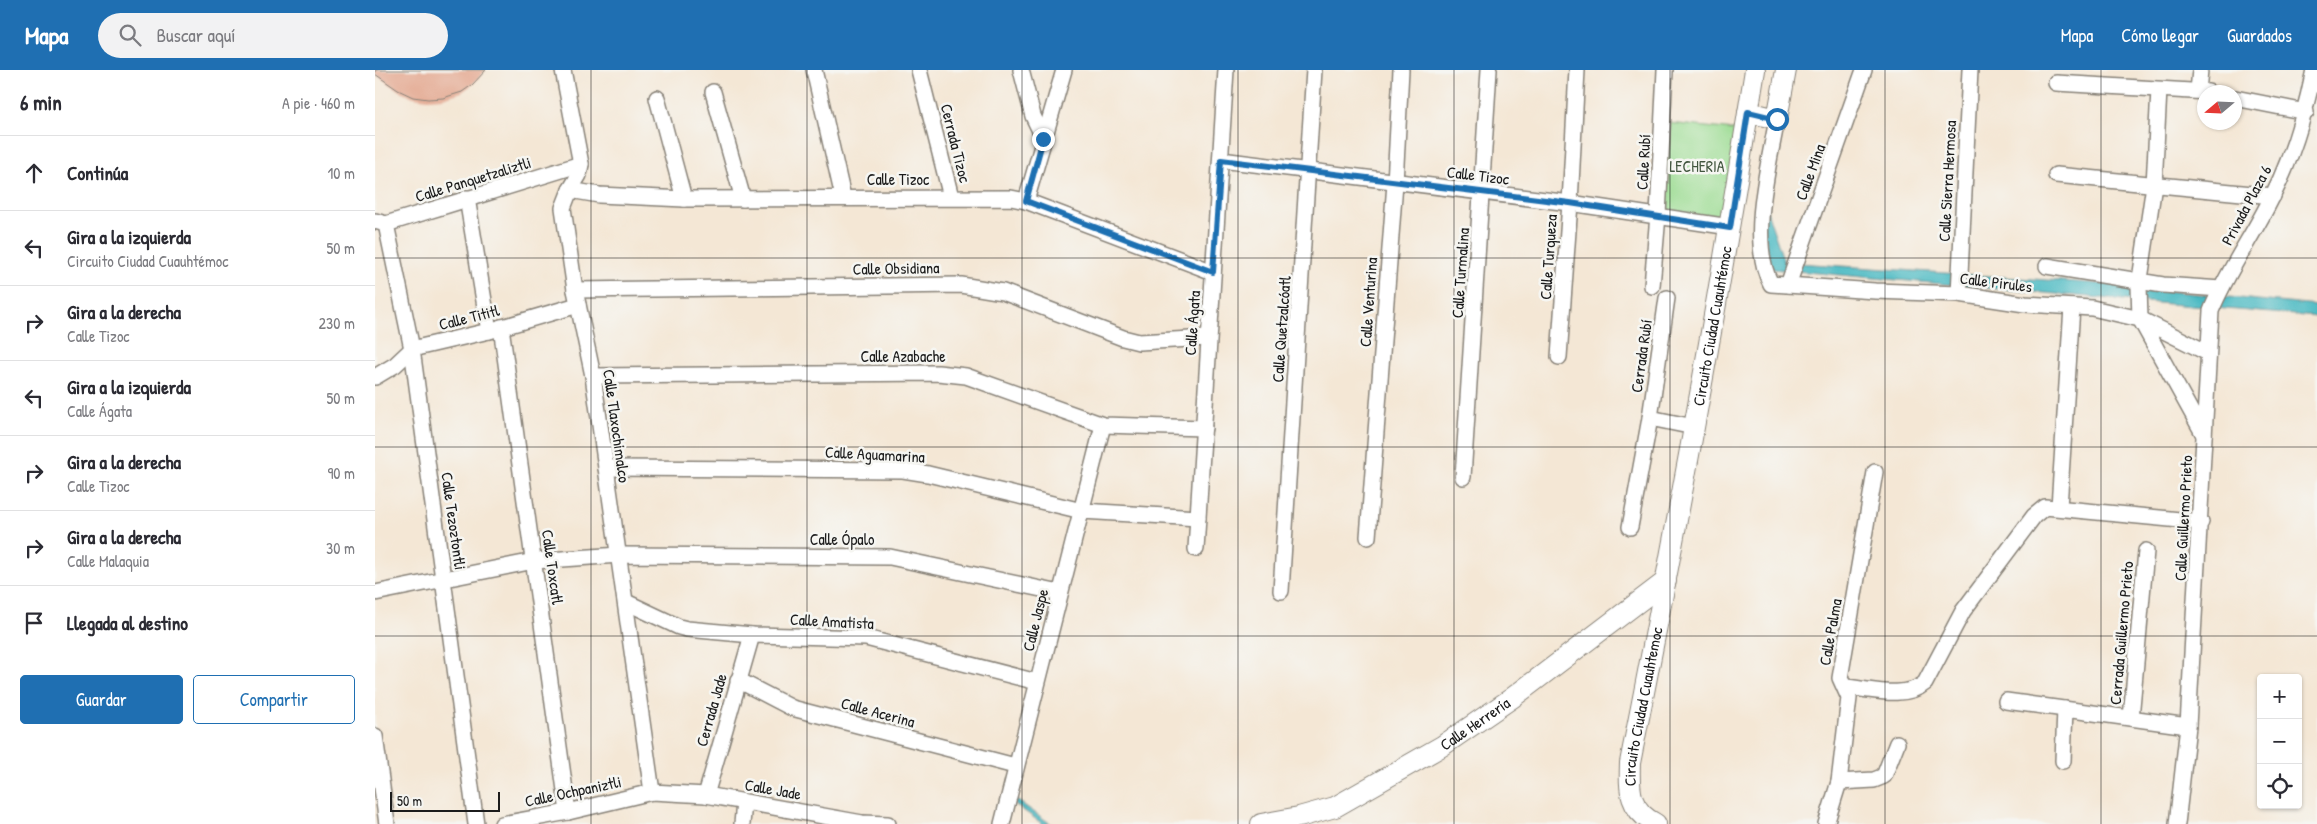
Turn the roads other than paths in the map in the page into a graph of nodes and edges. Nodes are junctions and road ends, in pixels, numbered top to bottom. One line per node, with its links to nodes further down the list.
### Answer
1 (563, 70): 30 (street)
2 (814, 70): 39 (street)
3 (919, 70): 37 (street, Cerrada Tizoc)
4 (1021, 70): 28 (street)
5 (1064, 70): 28 (street)
6 (1226, 70): 29 (street, Calle Ágata)
7 (1314, 70): 31 (street, Calle Quetzalcóatl)
8 (1401, 70): 33 (street, Calle Venturina)
9 (1489, 70): 36 (street, Calle Turmalina)
10 (1577, 70): 44 (street, Calle Turqueza)
11 (1665, 70): 45 (street, Calle Rubí)
12 (1755, 70): 25 (main road, Circuito Ciudad Cuauhtémoc)
13 (1787, 70): 27 (main road)
14 (1864, 70): 50 (street, Calle Mina)
15 (1970, 70): 53 (street, Calle Sierra Hermosa)
16 (2200, 70): 19 (street)
17 (2314, 70): 26 (street)
18 (2056, 83): 20 (street)
19 (2202, 85)
20 (2159, 90): 22 (street); 34 (street)
21 (713, 92): 41 (street)
22 (2197, 92)
23 (657, 98): 42 (street)
24 (2242, 99): 26 (street)
25 (1748, 112): 27 (main road); 47 (main road, Circuito Ciudad Cuauhtémoc)
26 (2305, 112): 38 (street, Privada Plaza 6)
27 (1777, 119): 50 (street, Calle Pirules)
28 (1043, 139): 43 (street)
29 (1221, 160): 31 (street, Calle Tizoc); 49 (street, Calle Ágata)
30 (581, 164): 35 (street, Calle Tlaxochimalco); 40 (street, Calle Panquetzaliztli)
31 (1309, 172): 33 (street, Calle Tizoc); 87 (street, Calle Quetzalcóatl)
32 (2056, 174): 34 (street)
33 (1395, 183): 36 (street, Calle Tizoc); 80 (street, Calle Venturina)
34 (2154, 185): 38 (street); 51 (street)
35 (570, 190): 42 (street, Calle Tizoc); 55 (street, Calle Tlaxochimalco)
36 (1483, 192): 44 (street, Calle Tizoc); 74 (street, Calle Turmalina)
37 (951, 196): 39 (street, Calle Tizoc); 43 (street, Calle Tizoc)
38 (2273, 196): 54 (street, Privada Plaza 6)
39 (843, 197): 41 (street, Calle Tizoc)
40 (467, 198): 46 (street, Calle Panquetzaliztli); 60 (street, Calle Toxcatl)
41 (743, 198): 42 (street, Calle Tizoc)
42 (685, 199)
43 (1026, 201): 49 (street, Calle Tizoc)
44 (1570, 203): 45 (street, Calle Tizoc); 64 (street, Calle Turqueza)
45 (1658, 215): 47 (street, Calle Tizoc); 52 (street, Calle Rubí)
46 (381, 223): 62 (street, Calle Tezoztontli)
47 (1730, 228): 69 (main road, Circuito Ciudad Cuauhtémoc)
48 (2047, 266): 51 (street)
49 (1213, 272): 61 (street, Calle Ágata)
50 (1792, 273): 53 (street, Calle Pirules)
51 (2139, 283): 54 (street); 59 (street)
52 (1652, 286)
53 (1960, 291): 57 (street, Calle Pirules)
54 (2219, 292): 58 (street, Privada Plaza 6)
55 (577, 297): 60 (street, Calle Tititl); 61 (street, Calle Obsidiana); 65 (street, Calle Tlaxochimalco)
56 (1667, 298): 67 (street, Cerrada Rubí)
57 (2072, 307): 59 (street, Calle Pirules); 75 (street)
58 (2211, 311): 63 (street, Calle Guillermo Prieto)
59 (2140, 314): 63 (street, Calle Pirules); 71 (street)
60 (495, 329): 62 (street, Calle Tititl); 84 (street, Calle Toxcatl)
61 (1208, 338): 70 (street, Calle Ágata)
62 (412, 349): 66 (street, Calle Tititl); 85 (street, Calle Tezoztontli)
63 (2208, 353): 71 (street, Calle Guillermo Prieto)
64 (1559, 357)
65 (593, 376): 68 (street, Calle Azabache); 72 (street, Calle Tlaxochimalco)
66 (375, 377)
67 (1650, 418): 69 (street); 79 (street, Cerrada Rubí)
68 (1103, 425): 70 (street, Calle Azabache); 76 (street, Calle Jaspe)
69 (1694, 427): 86 (main road, Circuito Ciudad Cuauhtémoc)
70 (1204, 428): 77 (street, Calle Ágata)
71 (2204, 435): 78 (street, Calle Guillermo Prieto)
72 (605, 468): 76 (street, Calle Aguamarina); 83 (street, Calle Tlaxochimalco)
73 (1875, 472): 94 (street, Calle Palma)
74 (1463, 478)
75 (2059, 507): 78 (street); 94 (street)
76 (1082, 511): 77 (street, Calle Aguamarina); 89 (street, Calle Jaspe)
77 (1198, 518): 81 (street, Calle Ágata)
78 (2201, 522): 98 (street, Calle Guillermo Prieto)
79 (1630, 527)
80 (1368, 537)
81 (1196, 549)
82 (2146, 551): 97 (street, Cerrada Guillermo Prieto)
83 (619, 555): 84 (street, Calle Ópalo); 89 (street, Calle Ópalo); 90 (street, Calle Tlaxochimalco)
84 (535, 561): 85 (street, Calle Ópalo); 107 (street, Calle Toxcatl)
85 (444, 580): 88 (street, Calle Ópalo); 109 (street, Calle Tezoztontli)
86 (1666, 581): 114 (main road, Calle Herrería); 115 (main road, Circuito Ciudad Cuauhtemoc)
87 (1281, 590)
88 (375, 593)
89 (1060, 593): 93 (street, Calle Jaspe)
90 (626, 602): 91 (street, Calle Amatista); 104 (street, Calle Tlaxochimalco)
91 (752, 635): 92 (street, Cerrada Jade); 93 (street, Calle Amatista)
92 (737, 680): 102 (street, Calle Acerina); 105 (street, Cerrada Jade)
93 (1037, 682): 102 (street, Calle Jaspe)
94 (1845, 687): 103 (street, Calle Palma)
95 (2006, 700): 96 (street)
96 (2065, 709): 97 (street); 101 (street)
97 (2131, 718): 98 (street)
98 (2188, 726): 117 (street, Calle Guillermo Prieto)
99 (375, 736): 108 (street)
100 (1897, 743): 103 (street)
101 (2063, 762)
102 (1015, 766): 113 (street, Calle Jaspe)
103 (1839, 782): 116 (street, Calle Palma)
104 (652, 792): 105 (street, Calle Jade); 107 (street, Calle Ochpaniztli)
105 (706, 795): 106 (street, Calle Jade)
106 (744, 802): 111 (street); 112 (street, Calle Jade)
107 (568, 812): 110 (street, Calle Ochpaniztli)
108 (387, 824)
109 (476, 824)
110 (506, 824)
111 (742, 824)
112 (887, 824)
113 (1002, 824)
114 (1261, 824)
115 (1656, 824)
116 (1826, 824)
117 (2177, 824)

